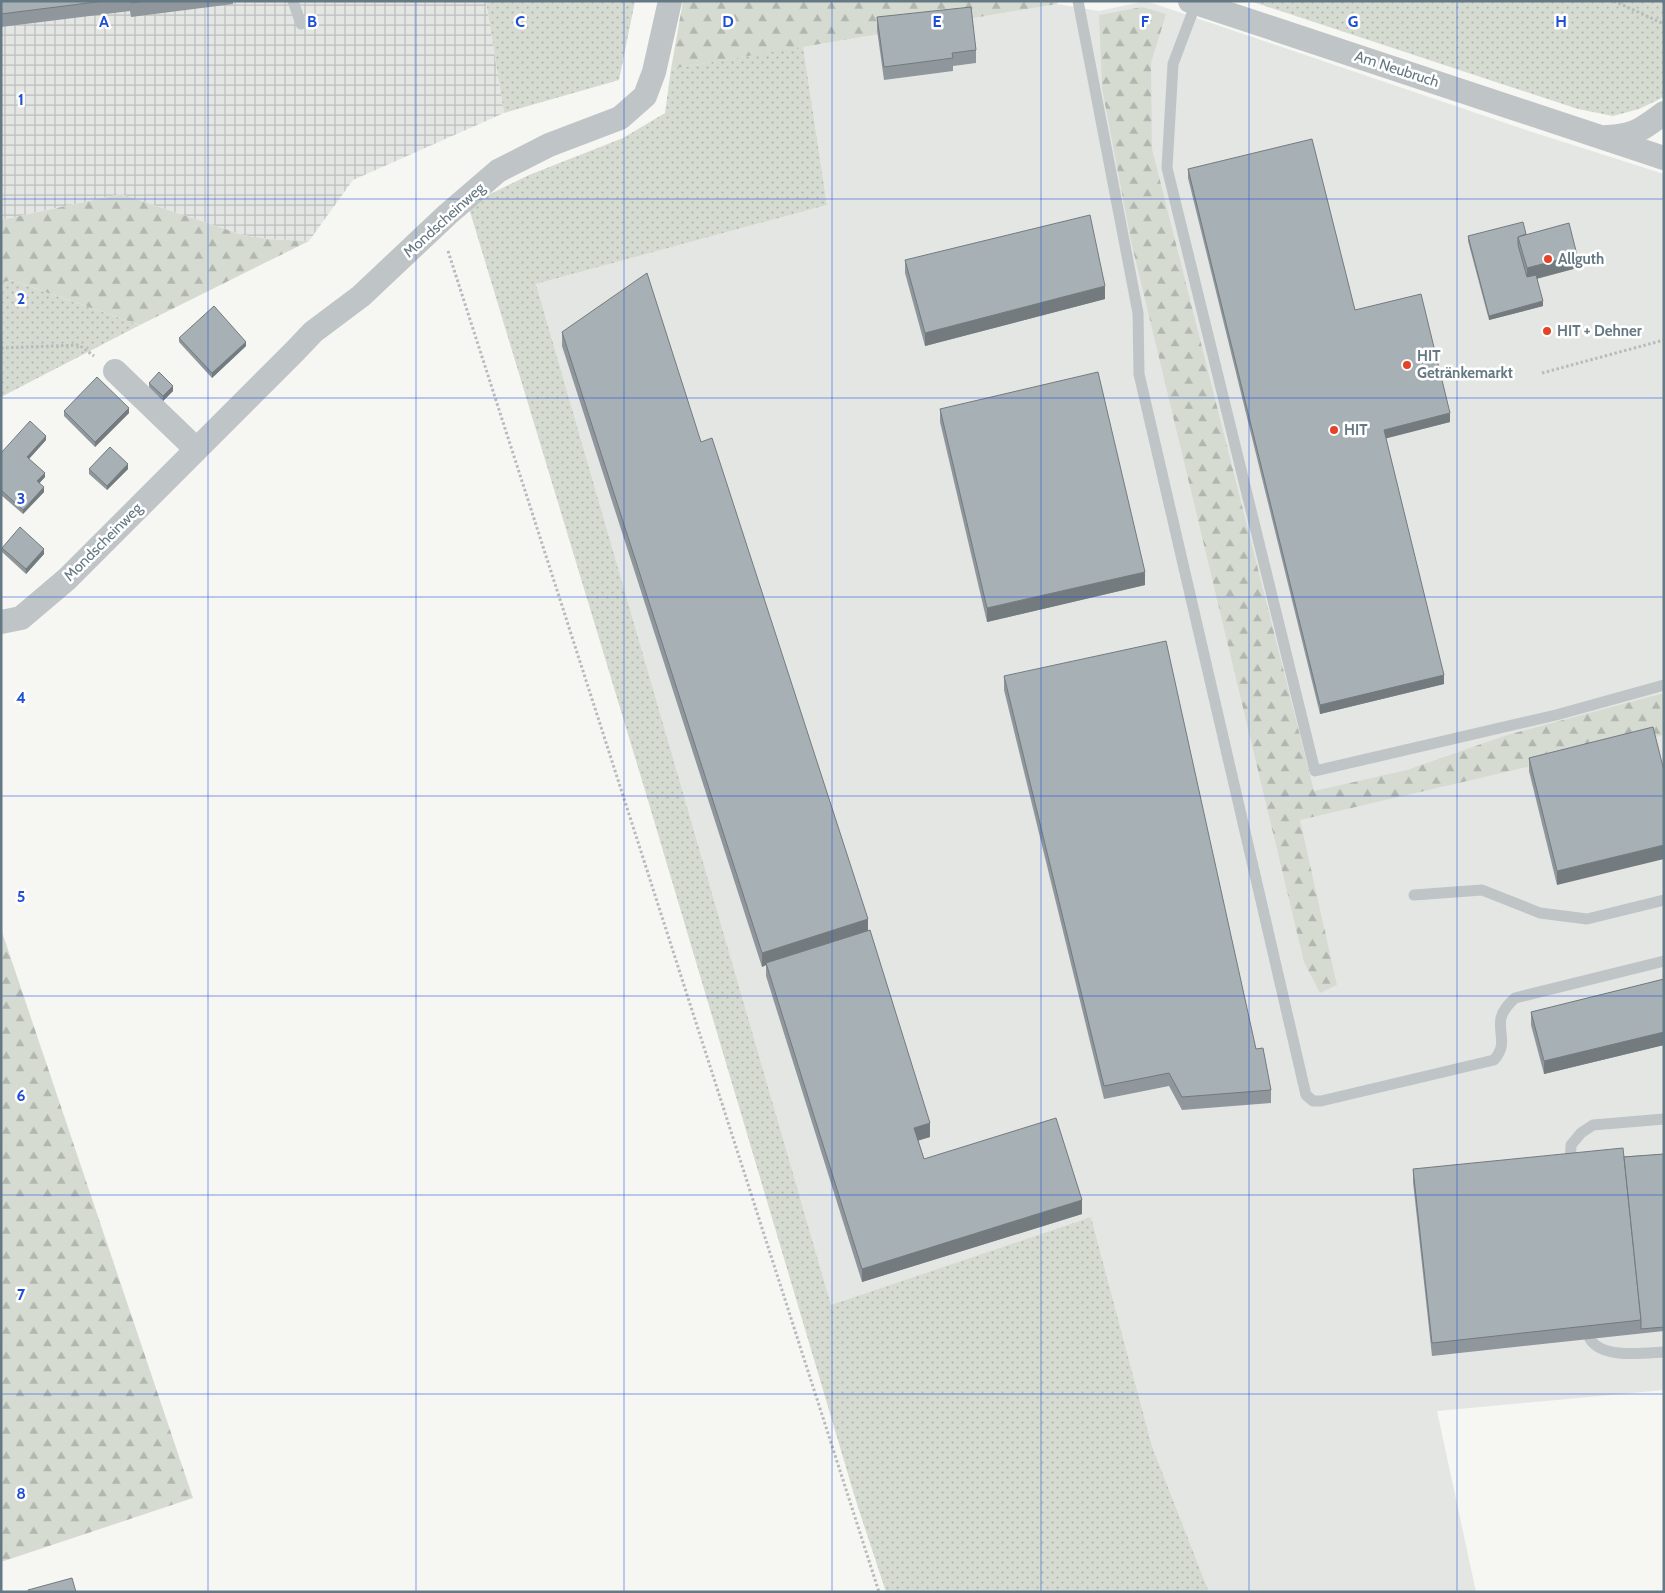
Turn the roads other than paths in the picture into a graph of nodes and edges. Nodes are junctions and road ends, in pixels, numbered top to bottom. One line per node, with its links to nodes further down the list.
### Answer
1 (294, 1): 5 (lane)
2 (670, 1): 10 (street, Mondscheinweg)
3 (1078, 1): 15 (lane)
4 (1193, 2): 7 (street, Am Neubruch); 12 (lane)
5 (301, 24)
6 (1664, 113): 7 (street, Am Neubruch)
7 (1603, 137): 8 (street, Am Neubruch)
8 (1664, 158)
9 (115, 371): 10 (street)
10 (196, 449): 11 (street, Mondscheinweg)
11 (1, 622)
12 (1664, 684)
13 (1414, 895): 14 (lane)
14 (1664, 900)
15 (1664, 962)
16 (1664, 1118): 17 (lane)
17 (1570, 1167)
18 (1590, 1339): 19 (lane)
19 (1664, 1352)

